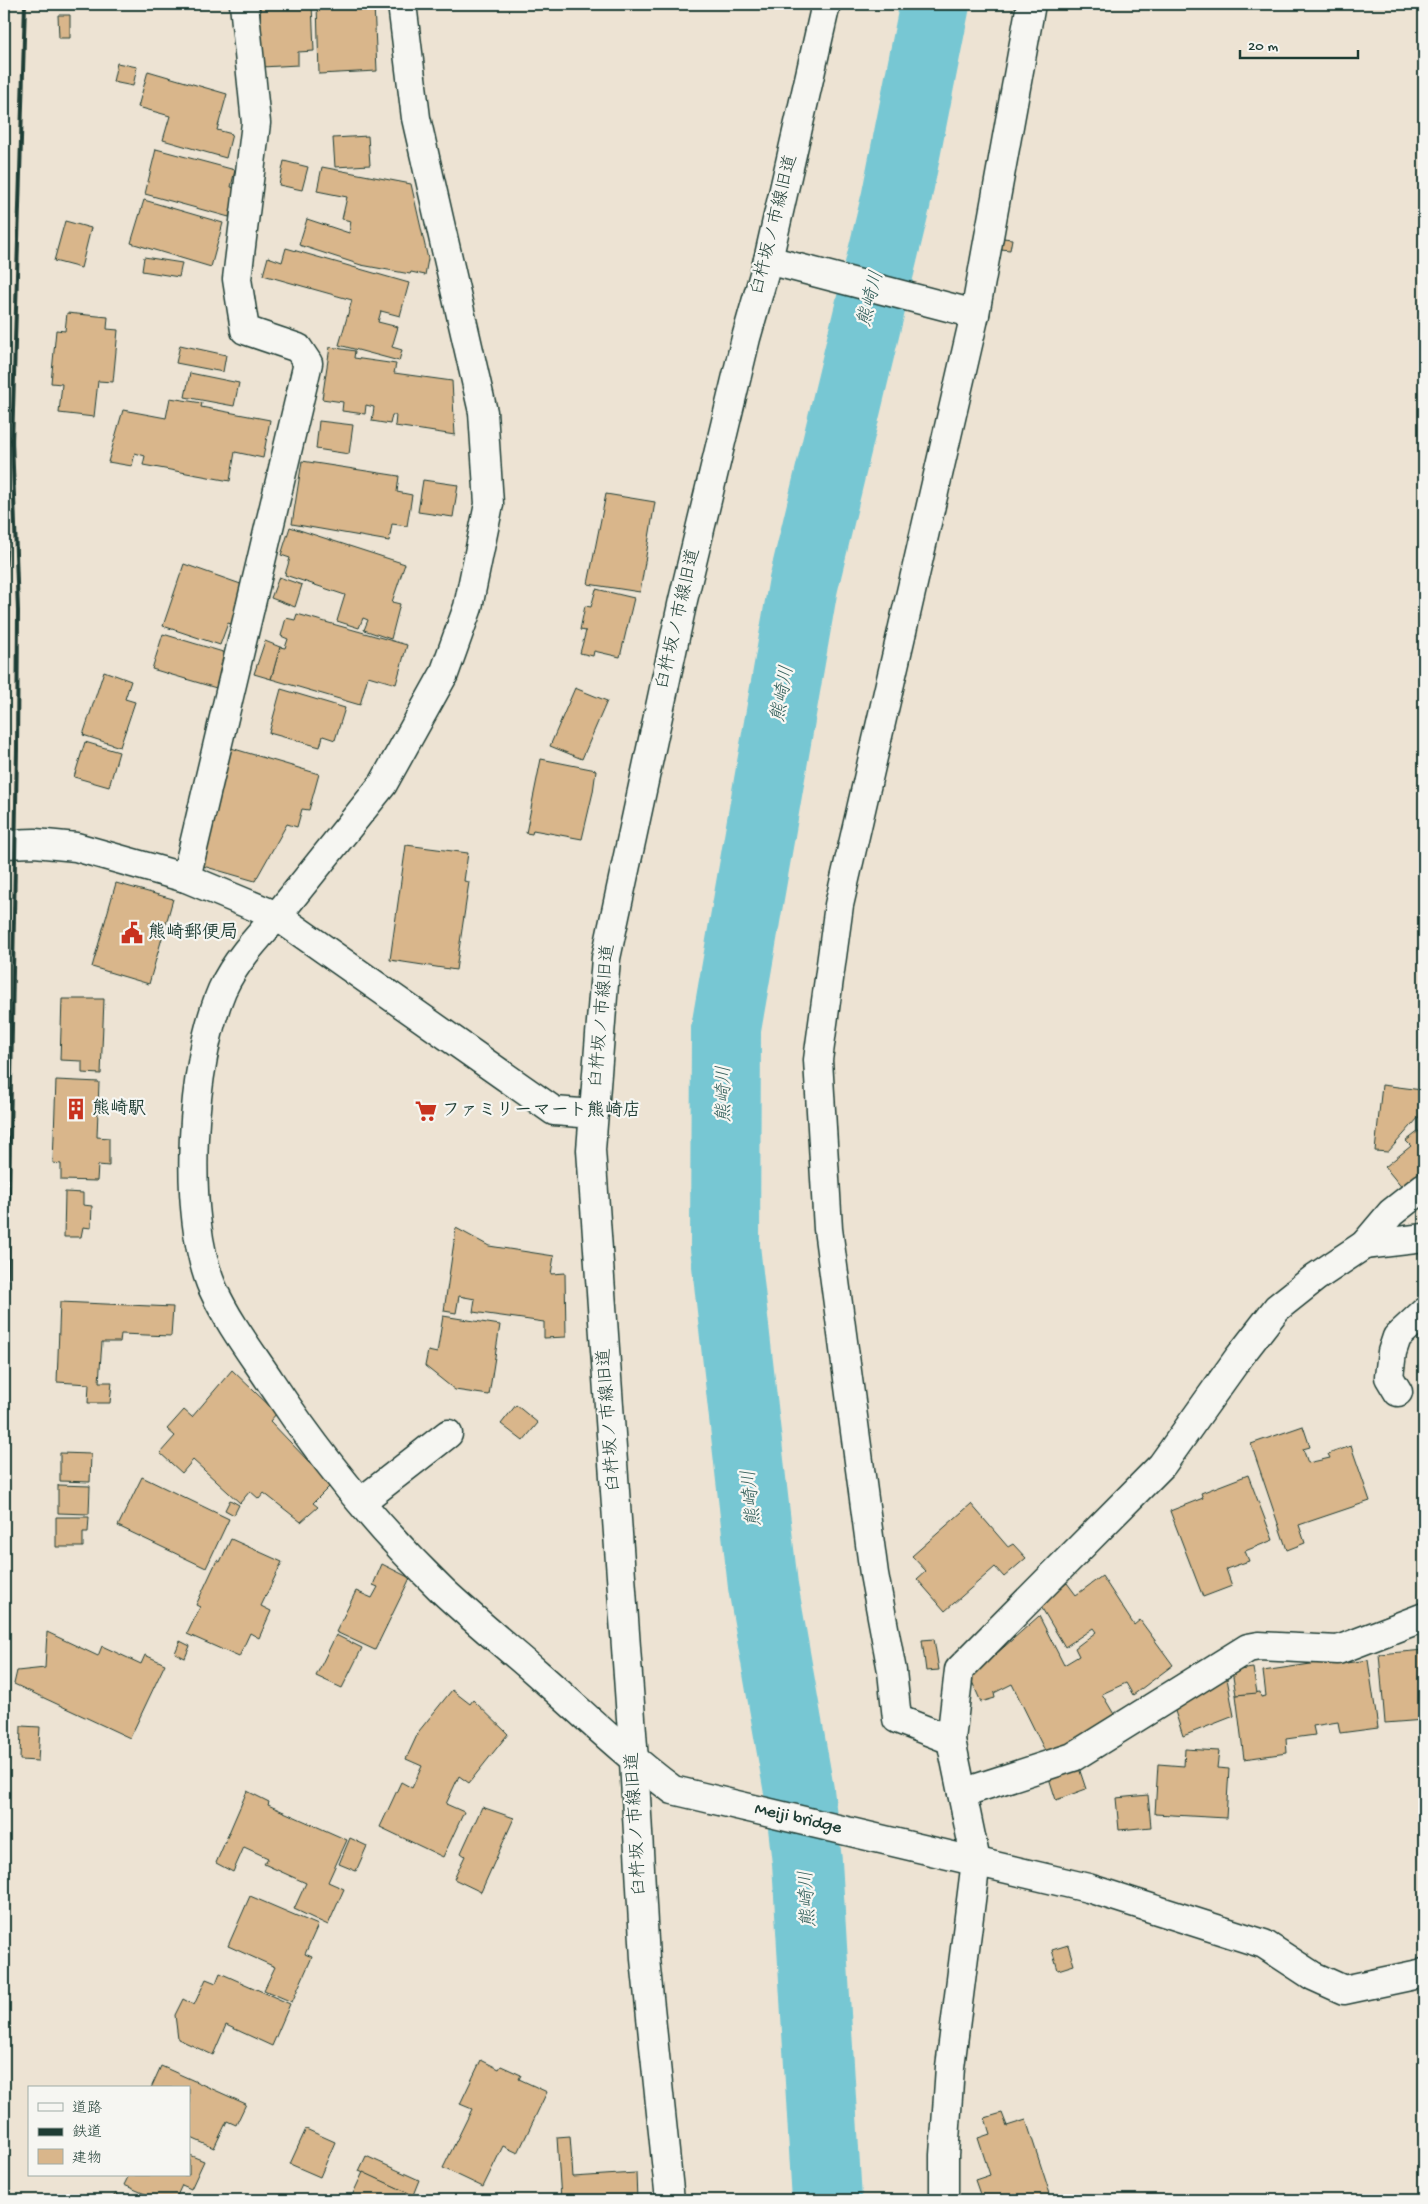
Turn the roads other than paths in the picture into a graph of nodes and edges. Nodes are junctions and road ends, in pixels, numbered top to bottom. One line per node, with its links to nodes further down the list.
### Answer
1 (244, 4): 8 (street)
2 (402, 4): 9 (street)
3 (826, 4): 5 (street, 臼杵坂ノ市線旧道)
4 (1031, 4): 6 (street)
5 (779, 263): 6 (street); 10 (street, 臼杵坂ノ市線旧道)
6 (971, 313): 19 (street)
7 (4, 844): 8 (street)
8 (186, 878): 9 (street)
9 (277, 916): 10 (street); 17 (street)
10 (594, 1114): 20 (street, 臼杵坂ノ市線旧道)
11 (1424, 1187): 13 (street)
12 (1424, 1238): 13 (street)
13 (1364, 1245): 19 (street)
14 (1424, 1312): 15 (street)
15 (1398, 1392)
16 (448, 1434): 17 (street)
17 (370, 1494): 20 (street)
18 (1424, 1617): 21 (street)
19 (951, 1740): 21 (street)
20 (634, 1760): 22 (street, Meiji bridge); 24 (street, 臼杵坂ノ市線旧道)
21 (962, 1793): 22 (street)
22 (976, 1861): 23 (street, Meiji bridge); 25 (street)
23 (1424, 1973)
24 (670, 2200)
25 (944, 2200)

